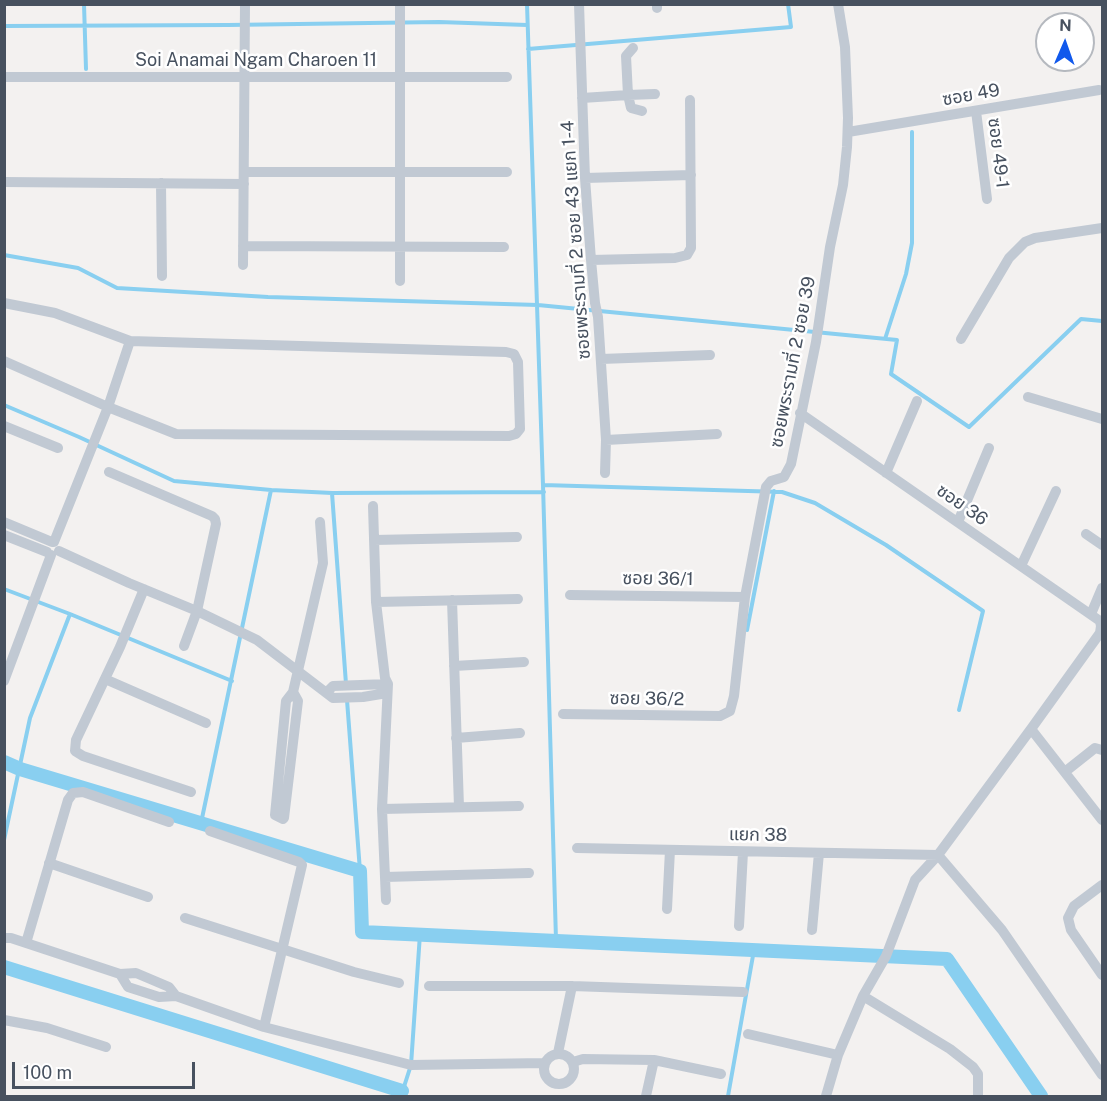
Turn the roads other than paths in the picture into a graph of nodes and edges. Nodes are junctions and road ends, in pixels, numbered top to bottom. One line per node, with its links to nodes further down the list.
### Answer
1 (245, 4): 6 (street)
2 (400, 4): 7 (street)
3 (579, 4): 13 (street, ซอยพระรามที่ 2 ซอย 43 แยก 1-4)
4 (838, 4): 17 (street, ซอยพระรามที่ 2 ซอย 39)
5 (633, 48): 12 (street)
6 (244, 76): 7 (street, Soi Anamai Ngam Charoen 11); 8 (street, Soi Anamai Ngam Charoen 11); 18 (street)
7 (400, 76): 9 (street, Soi Anamai Ngam Charoen 11); 19 (street)
8 (4, 77)
9 (507, 77)
10 (1099, 90): 16 (street, ซอย 49)
11 (655, 94): 12 (street)
12 (628, 95): 13 (street); 15 (street)
13 (582, 98): 22 (street, ซอยพระรามที่ 2 ซอย 43 แยก 1-4)
14 (690, 100): 21 (street)
15 (642, 111)
16 (976, 111): 17 (street, ซอย 49); 26 (street, ซอย 49-1)
17 (848, 132): 44 (street, ซอยพระรามที่ 2 ซอย 39)
18 (244, 172): 19 (street); 25 (street)
19 (400, 172): 20 (street); 29 (street)
20 (507, 172)
21 (691, 175): 22 (street); 31 (street)
22 (585, 178): 31 (street, ซอยพระรามที่ 2 ซอย 43 แยก 1-4)
23 (4, 182): 24 (street)
24 (161, 183): 25 (street); 33 (street)
25 (244, 184): 28 (street)
26 (987, 199)
27 (1102, 228): 36 (street)
28 (243, 246): 29 (street); 32 (street)
29 (400, 247): 30 (street); 34 (street)
30 (504, 247)
31 (591, 260): 39 (street, ซอยพระรามที่ 2 ซอย 43 แยก 1-4)
32 (243, 265)
33 (162, 276)
34 (400, 281)
35 (4, 303): 37 (street)
36 (961, 339)
37 (129, 341): 43 (street); 43 (street)
38 (710, 355): 39 (street)
39 (601, 358): 48 (street, ซอยพระรามที่ 2 ซอย 43 แยก 1-4)
40 (4, 361): 43 (street)
41 (1028, 398): 45 (street)
42 (917, 402): 53 (street)
43 (108, 407): 64 (street)
44 (801, 413): 53 (street, ซอย 36); 69 (street, ซอยพระรามที่ 2 ซอย 39)
45 (1102, 419)
46 (4, 426): 50 (street)
47 (717, 434): 48 (street)
48 (606, 440): 52 (street, ซอยพระรามที่ 2 ซอย 43 แยก 1-4)
49 (989, 447): 58 (street)
50 (58, 448)
51 (110, 471): 73 (street)
52 (605, 473)
53 (886, 473): 58 (street, ซอย 36)
54 (1056, 491): 65 (street)
55 (373, 506): 62 (street)
56 (4, 522): 64 (street)
57 (320, 522): 80 (street)
58 (958, 522): 65 (street, ซอย 36)
59 (1086, 534): 63 (street)
60 (4, 535): 64 (street)
61 (517, 537): 62 (street)
62 (374, 540): 72 (street)
63 (1102, 545)
64 (53, 548): 67 (street); 77 (street)
65 (1021, 566): 74 (street, ซอย 36)
66 (1102, 588): 74 (street)
67 (144, 589): 73 (street); 81 (street)
68 (570, 595): 69 (street, ซอย 36/1)
69 (745, 597): 86 (street, ซอยพระรามที่ 2 ซอย 39)
70 (518, 599): 71 (street)
71 (452, 600): 72 (street); 79 (street)
72 (375, 602): 83 (street)
73 (197, 611): 76 (street); 80 (street)
74 (1090, 614): 75 (street, ซอย 36)
75 (1101, 626): 89 (street)
76 (184, 646)
77 (10, 650): 82 (street)
78 (524, 662): 79 (street)
79 (454, 666): 91 (street)
80 (298, 670): 84 (street); 85 (street)
81 (105, 679): 88 (street); 94 (street)
82 (4, 681)
83 (387, 688): 85 (street); 85 (street); 97 (street)
84 (293, 692): 84 (street)
85 (331, 692)
86 (730, 711): 87 (street, ซอย 36/2)
87 (562, 714)
88 (206, 723)
89 (1031, 729): 93 (street); 105 (street)
90 (520, 733): 91 (street)
91 (456, 738): 96 (street)
92 (1102, 750): 93 (street)
93 (1066, 771): 98 (street)
94 (191, 792)
95 (519, 806): 96 (street)
96 (459, 807): 97 (street)
97 (382, 809): 108 (street)
98 (1102, 820)
99 (169, 822): 106 (street)
100 (210, 831): 118 (street)
101 (577, 848): 102 (street, แยก 38)
102 (670, 850): 103 (street, แยก 38); 112 (street)
103 (743, 852): 104 (street, แยก 38); 114 (street)
104 (819, 853): 105 (street, แยก 38); 115 (street)
105 (938, 855): 126 (street); 137 (street)
106 (49, 863): 110 (street); 117 (street)
107 (529, 873): 108 (street)
108 (385, 877): 111 (street)
109 (1102, 885): 120 (street)
110 (148, 897)
111 (386, 900)
112 (667, 909)
113 (184, 918): 118 (street)
114 (739, 926)
115 (812, 930)
116 (7, 935): 117 (street)
117 (26, 943): 119 (street)
118 (282, 948): 121 (street); 128 (street)
119 (120, 974): 125 (street); 125 (street)
120 (1102, 975)
121 (399, 983)
122 (429, 986): 123 (street)
123 (572, 986): 124 (street); 131 (street)
124 (743, 992)
125 (176, 996): 128 (street)
126 (863, 996): 132 (street); 142 (street)
127 (4, 1020): 130 (street)
128 (264, 1027): 135 (street)
129 (748, 1035): 132 (street)
130 (106, 1047)
131 (558, 1053): 134 (street); 135 (street)
132 (838, 1055): 141 (street)
133 (654, 1060): 134 (street); 136 (street); 140 (street)
134 (573, 1062): 138 (street)
135 (545, 1063): 138 (street)
136 (721, 1074)
137 (1102, 1075)
138 (557, 1084): 139 (street)
139 (555, 1096)
140 (646, 1096)
141 (826, 1096)
142 (978, 1096)

